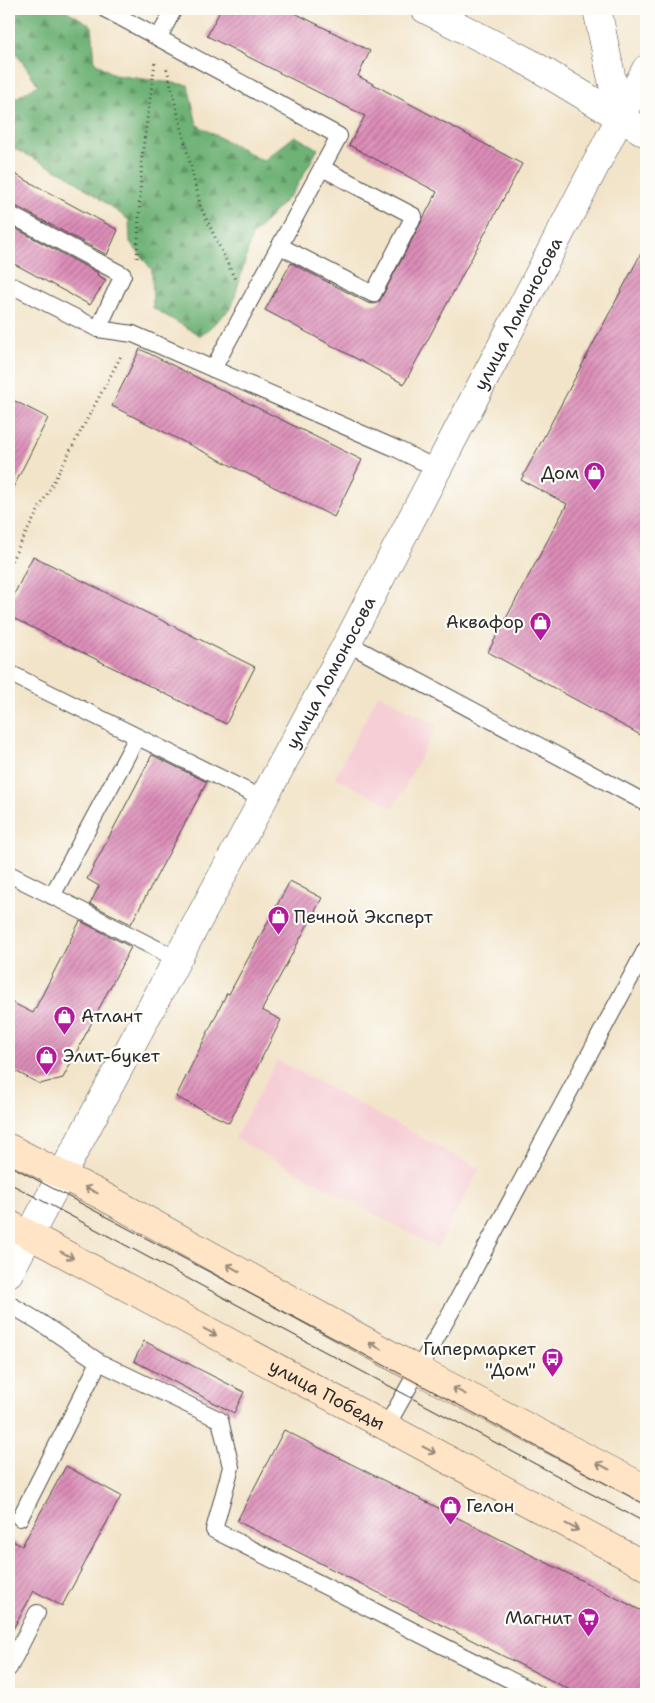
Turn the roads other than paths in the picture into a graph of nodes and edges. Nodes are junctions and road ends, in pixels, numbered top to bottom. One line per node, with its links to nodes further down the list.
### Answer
1 (105, 9): 5 (lane)
2 (174, 9): 5 (lane)
3 (425, 9): 7 (street)
4 (597, 9): 7 (street)
5 (159, 37): 9 (lane)
6 (646, 69): 7 (street, улица Ломоносова)
7 (620, 118): 8 (street); 15 (street, улица Ломоносова)
8 (646, 133)
9 (322, 168): 11 (lane); 11 (lane)
10 (9, 214): 13 (lane)
11 (280, 246): 14 (lane)
12 (9, 284): 13 (lane)
13 (98, 329): 14 (lane)
14 (213, 369): 15 (lane)
15 (437, 468): 16 (street, улица Ломоносова)
16 (347, 643): 19 (street, улица Ломоносова); 20 (lane)
17 (9, 673): 18 (lane)
18 (137, 737): 19 (lane); 22 (lane)
19 (263, 799): 24 (street, улица Ломоносова)
20 (646, 803)
21 (9, 874): 22 (lane)
22 (52, 896): 24 (lane)
23 (646, 949): 31 (lane)
24 (177, 959): 26 (street, улица Ломоносова)
25 (9, 1148): 26 (main road)
26 (61, 1175): 27 (street, улица Ломоносова); 31 (main road, one-way to 26)
27 (19, 1229): 28 (street, улица Ломоносова); 32 (main road, улица Победы, one-way to 32)
28 (9, 1273)
29 (9, 1304): 30 (lane)
30 (99, 1362): 34 (lane); 38 (lane)
31 (418, 1370): 32 (lane); 33 (main road, one-way to 31)
32 (386, 1427): 35 (main road, улица Победы, one-way to 35)
33 (646, 1489)
34 (20, 1518)
35 (646, 1566)
36 (37, 1613): 37 (lane)
37 (9, 1668)
38 (538, 1694)

